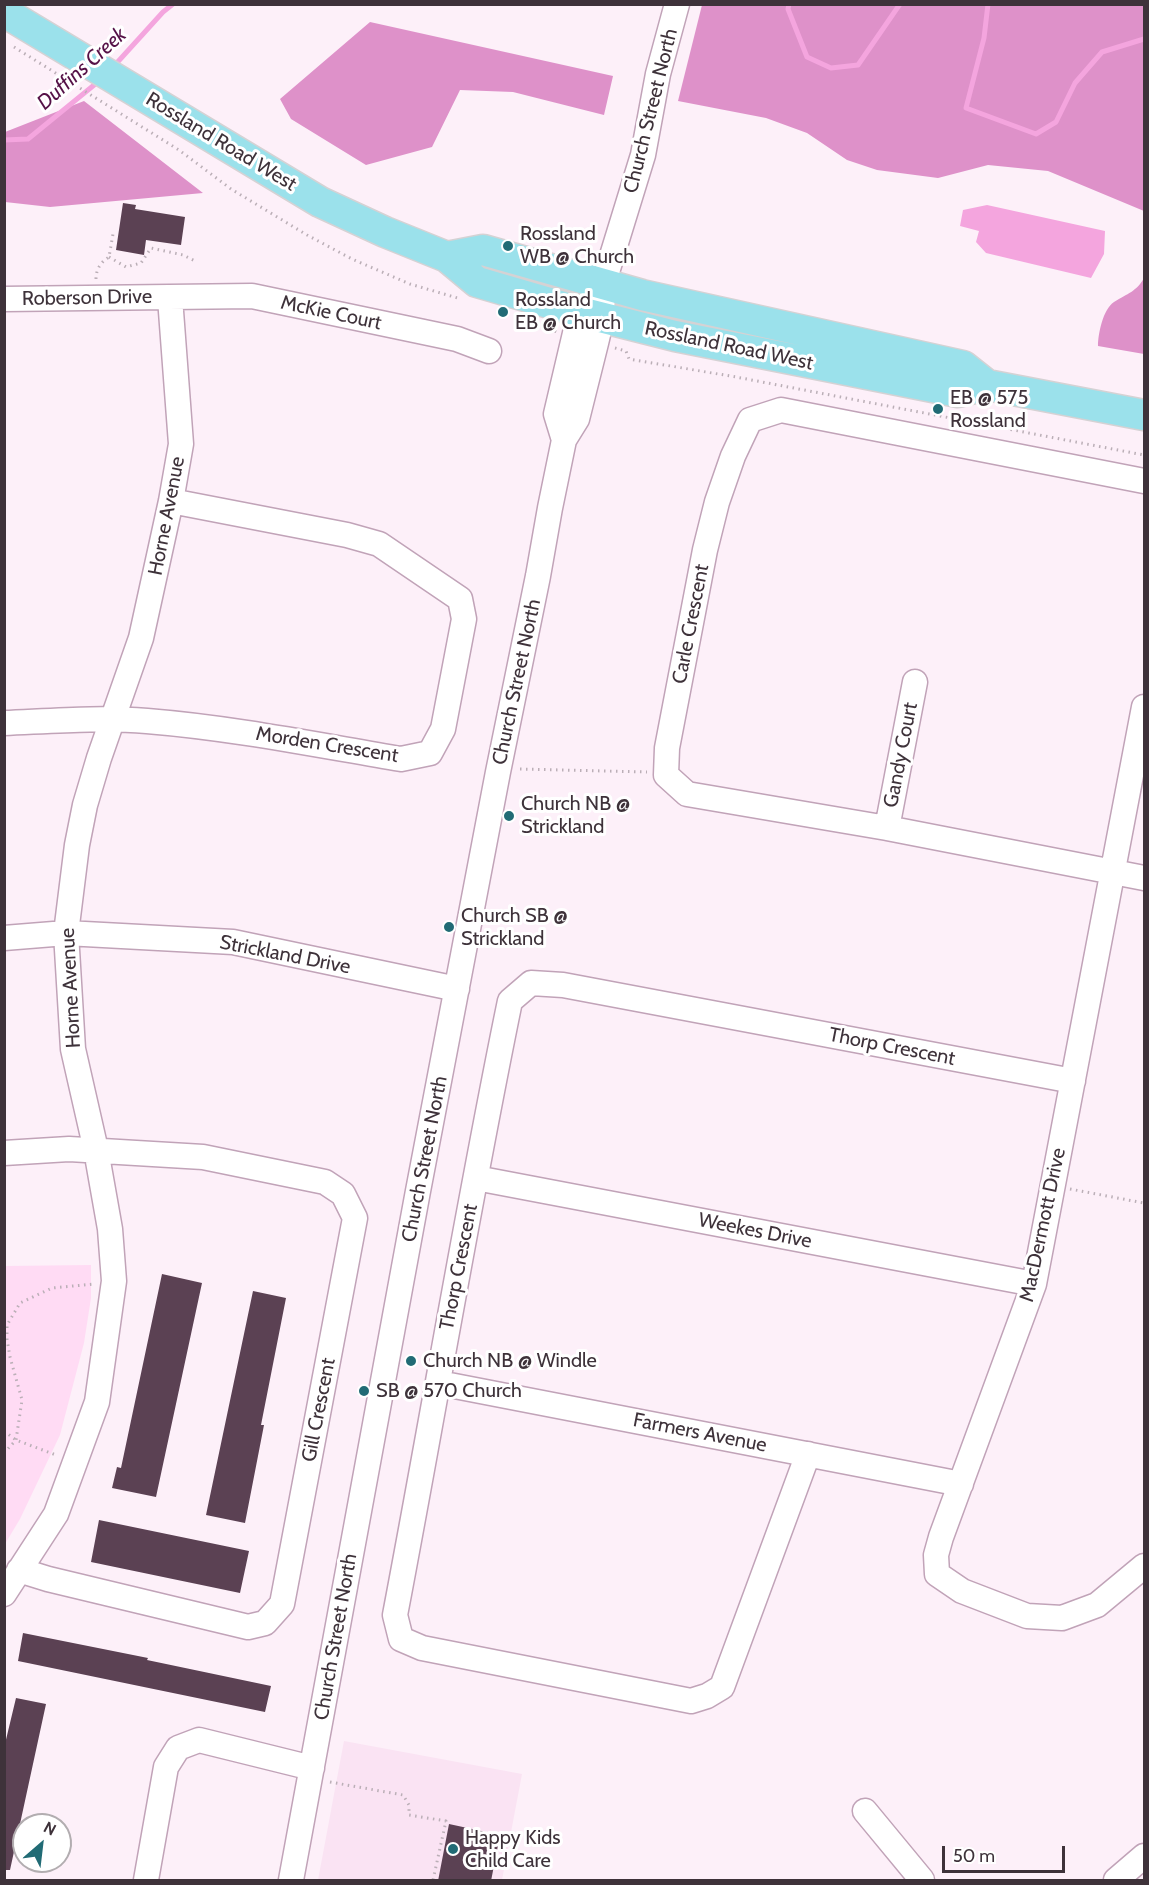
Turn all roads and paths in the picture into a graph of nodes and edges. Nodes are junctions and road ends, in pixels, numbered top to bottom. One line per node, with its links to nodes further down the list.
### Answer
1 (675, 14): 12 (street, Church Street North)
2 (9, 15): 4 (main road, Rossland Road West)
3 (14, 47): 4 (path)
4 (187, 138): 11 (path); 12 (main road, Rossland Road West)
5 (113, 234): 6 (path)
6 (109, 256): 7 (path); 10 (path)
7 (195, 261)
8 (170, 298): 10 (street, Roberson Drive); 14 (street, McKie Court); 19 (street, Horne Avenue)
9 (4, 299): 10 (street, Roberson Drive)
10 (97, 299)
11 (465, 301)
12 (593, 317): 13 (path); 15 (main road, Rossland Road West); 15 (main road, Rossland Road West); 17 (path); 31 (street, Church Street North)
13 (542, 324)
14 (489, 351)
15 (987, 385): 16 (main road, Rossland Road West)
16 (1144, 415)
17 (1144, 455)
18 (1144, 481): 25 (street, Carle Crescent)
19 (171, 501): 22 (street, Horne Avenue); 22 (street, Morden Crescent)
20 (915, 682): 26 (street, Gandy Court)
21 (1144, 707): 27 (street, MacDermott Drive)
22 (114, 720): 23 (street, Morden Crescent); 29 (street, Horne Avenue)
23 (4, 723)
24 (520, 769): 25 (path)
25 (666, 775): 26 (street)
26 (887, 828): 27 (street)
27 (1114, 872): 28 (street); 32 (street, MacDermott Drive)
28 (1144, 878)
29 (66, 933): 30 (street, Strickland Drive); 31 (street, Strickland Drive); 33 (street, Horne Avenue)
30 (4, 938)
31 (457, 989): 50 (street, Church Street North)
32 (1073, 1081): 35 (street, Thorp Crescent); 36 (street, MacDermott Drive)
33 (96, 1150): 34 (street, Gill Crescent); 48 (street, Horne Avenue); 48 (street, Gill Crescent)
34 (4, 1153)
35 (476, 1178): 39 (street, Weekes Drive); 40 (street, Thorp Crescent)
36 (1054, 1187): 37 (path); 39 (street, MacDermott Drive)
37 (1144, 1203)
38 (96, 1283): 42 (path)
39 (1034, 1284): 46 (street, MacDermott Drive)
40 (439, 1383): 44 (street, Farmers Avenue); 44 (street, Thorp Crescent)
41 (4, 1431): 42 (path)
42 (16, 1440): 43 (path); 45 (path)
43 (4, 1454)
44 (808, 1454): 46 (street, Farmers Avenue)
45 (56, 1455)
46 (961, 1484): 47 (street, MacDermott Drive)
47 (1144, 1566)
48 (20, 1570): 49 (street, Horne Avenue)
49 (4, 1594)
50 (321, 1775): 53 (street); 54 (street, Church Street North); 55 (path)
51 (865, 1811): 56 (street)
52 (1144, 1856): 57 (street)
53 (146, 1881)
54 (291, 1881)
55 (433, 1881)
56 (922, 1881)
57 (1116, 1881)

